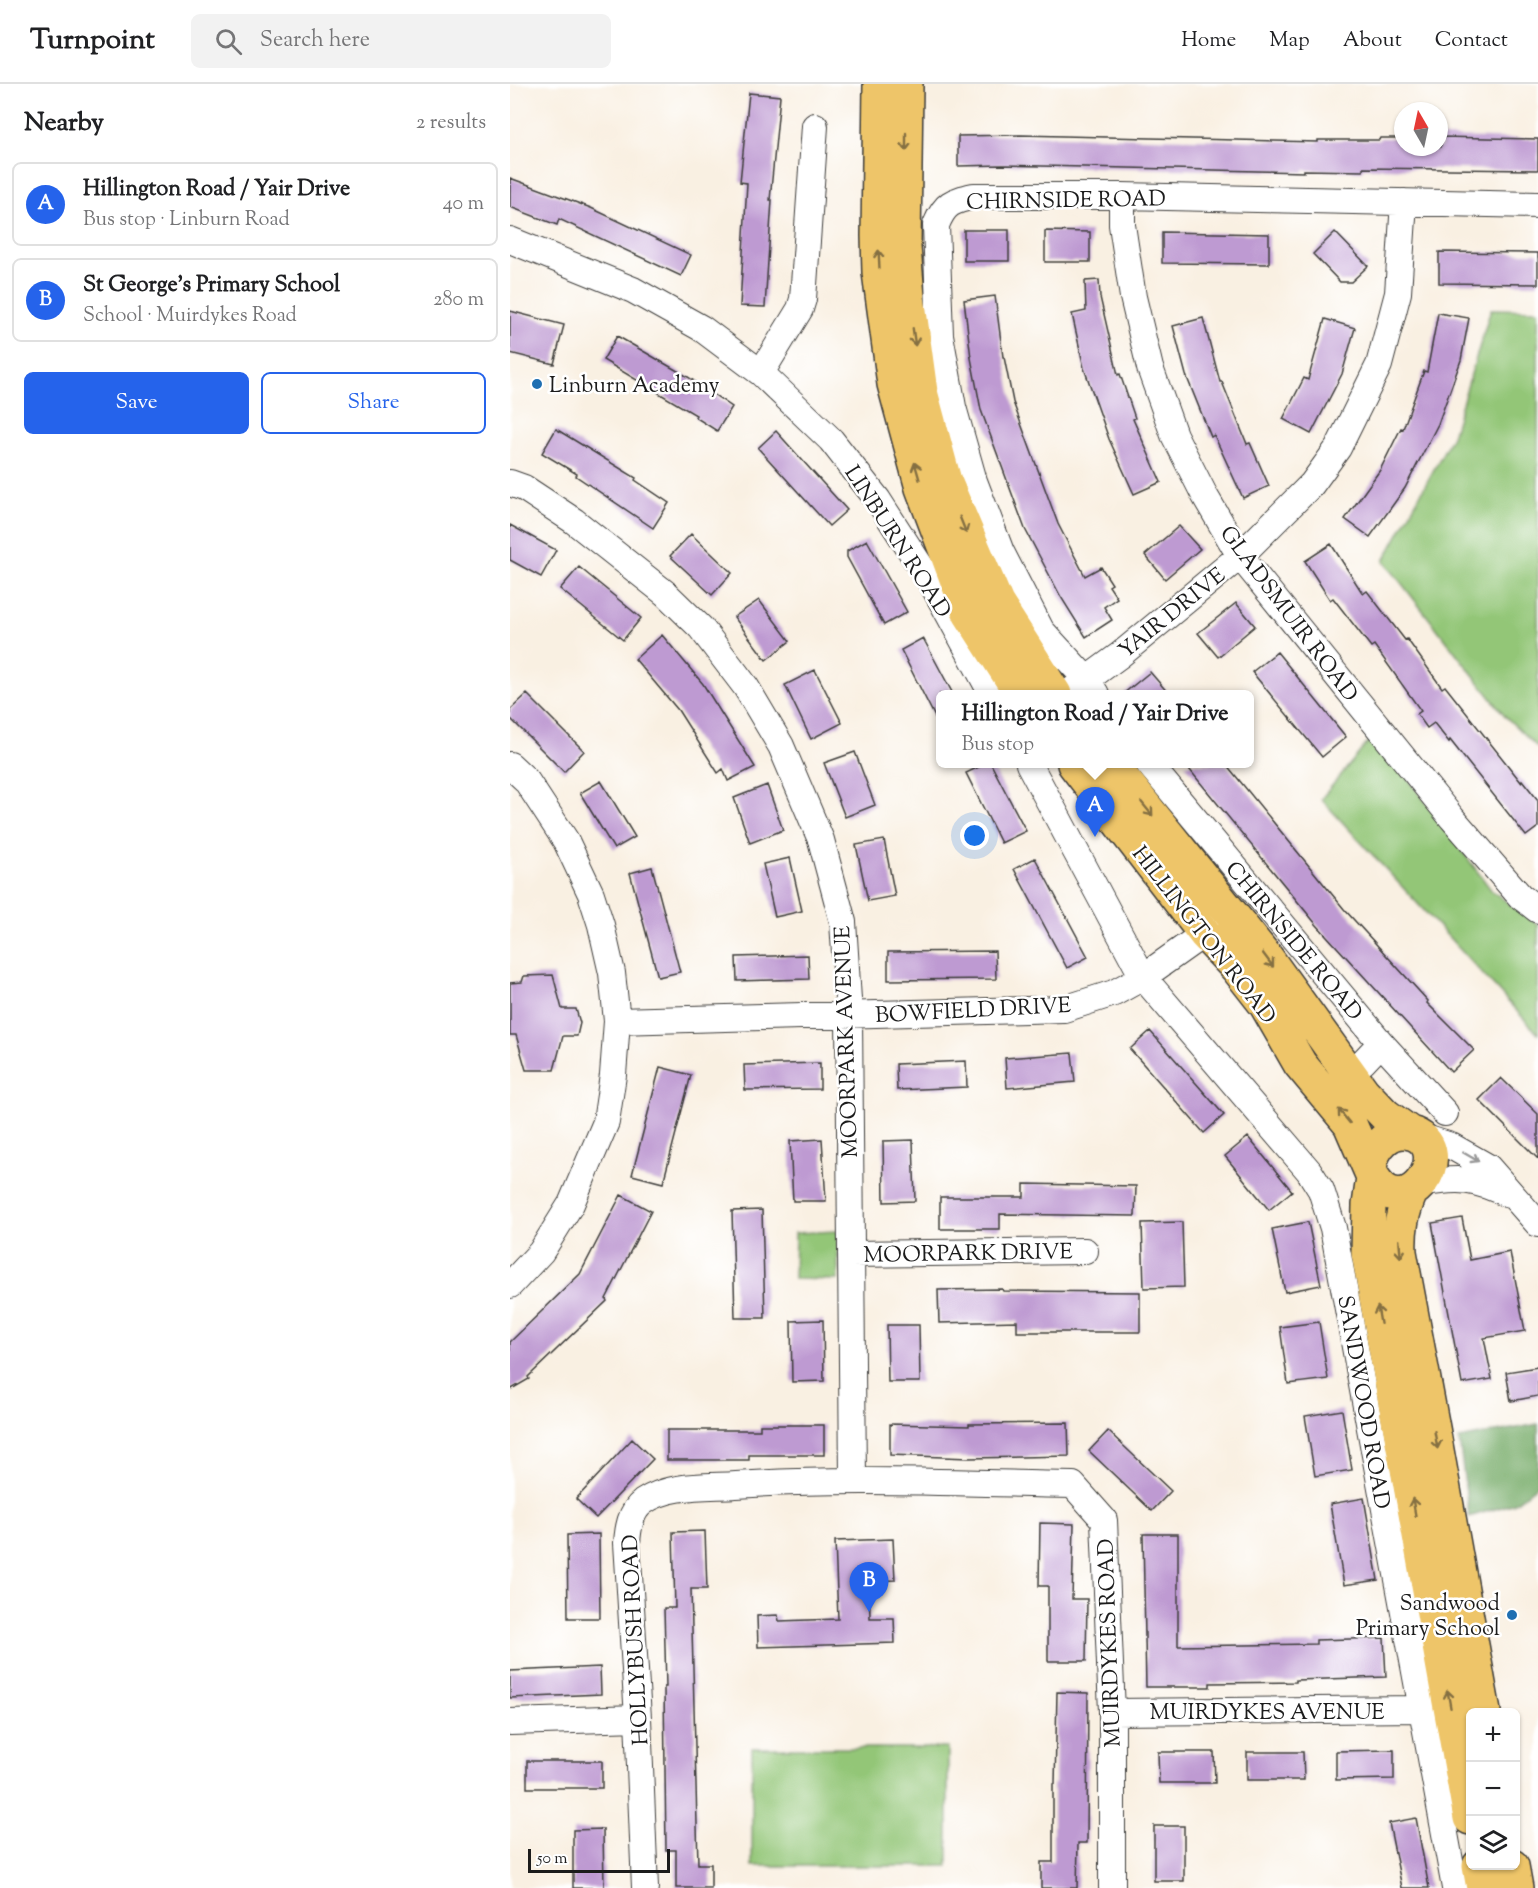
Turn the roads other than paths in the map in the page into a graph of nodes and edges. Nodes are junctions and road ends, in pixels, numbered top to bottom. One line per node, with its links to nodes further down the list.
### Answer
1 (880, 84): 12 (main road, one-way to 1)
2 (906, 84): 13 (main road, one-way to 13)
3 (816, 126): 8 (street)
4 (1122, 196): 5 (street, CHIRNSIDE ROAD); 10 (street, GLADSMUIR ROAD); 14 (street, CHIRNSIDE ROAD)
5 (1404, 202): 6 (street, CHIRNSIDE ROAD); 10 (street, YAIR DRIVE)
6 (1538, 205)
7 (510, 240): 8 (street, LINBURN ROAD)
8 (761, 373): 11 (street, LINBURN ROAD)
9 (510, 483): 24 (street, MOORPARK AVENUE)
10 (1240, 556): 14 (street, YAIR DRIVE); 20 (street, GLADSMUIR ROAD)
11 (990, 690)
12 (1018, 690)
13 (1051, 690)
14 (1083, 690)
15 (510, 765): 25 (street)
16 (1031, 768): 23 (street)
17 (1077, 768): 22 (main road, HILLINGTON ROAD)
18 (1114, 768): 21 (main road, HILLINGTON ROAD, one-way to 21)
19 (1152, 768): 26 (street, CHIRNSIDE ROAD)
20 (1538, 910)
21 (1231, 915): 22 (street, BOWFIELD DRIVE); 29 (main road, HILLINGTON ROAD, one-way to 29)
22 (1205, 934): 23 (street, BOWFIELD DRIVE); 30 (main road, HILLINGTON ROAD, one-way to 22)
23 (1143, 977): 24 (street, BOWFIELD DRIVE); 39 (street, SANDWOOD ROAD)
24 (849, 1015): 25 (street, BOWFIELD DRIVE); 35 (street, MOORPARK AVENUE)
25 (617, 1021): 36 (street)
26 (1381, 1043): 27 (street); 28 (street, CHIRNSIDE ROAD)
27 (1363, 1062)
28 (1445, 1113)
29 (1414, 1134): 30 (main road); 31 (main road); 32 (street, one-way to 32)
30 (1371, 1172): 31 (main road); 43 (main road, SANDWOOD ROAD, one-way to 30)
31 (1416, 1188): 32 (street); 38 (main road, one-way to 38)
32 (1512, 1196): 33 (street)
33 (1538, 1224)
34 (1085, 1251): 35 (street, MOORPARK DRIVE)
35 (851, 1254): 37 (street, MOORPARK AVENUE)
36 (510, 1285)
37 (853, 1481): 40 (street, MUIRDYKES ROAD); 41 (street, HOLLYBUSH ROAD)
38 (1483, 1708)
39 (1421, 1709): 40 (street, MUIRDYKES AVENUE); 48 (street, SANDWOOD ROAD)
40 (1112, 1712): 47 (street, MUIRDYKES ROAD)
41 (638, 1718): 42 (street); 46 (street, HOLLYBUSH ROAD)
42 (510, 1722)
43 (1470, 1816)
44 (1480, 1870): 49 (main road)
45 (1513, 1870): 50 (main road)
46 (645, 1888)
47 (1112, 1888)
48 (1455, 1888)
49 (1484, 1888)
50 (1516, 1888)

